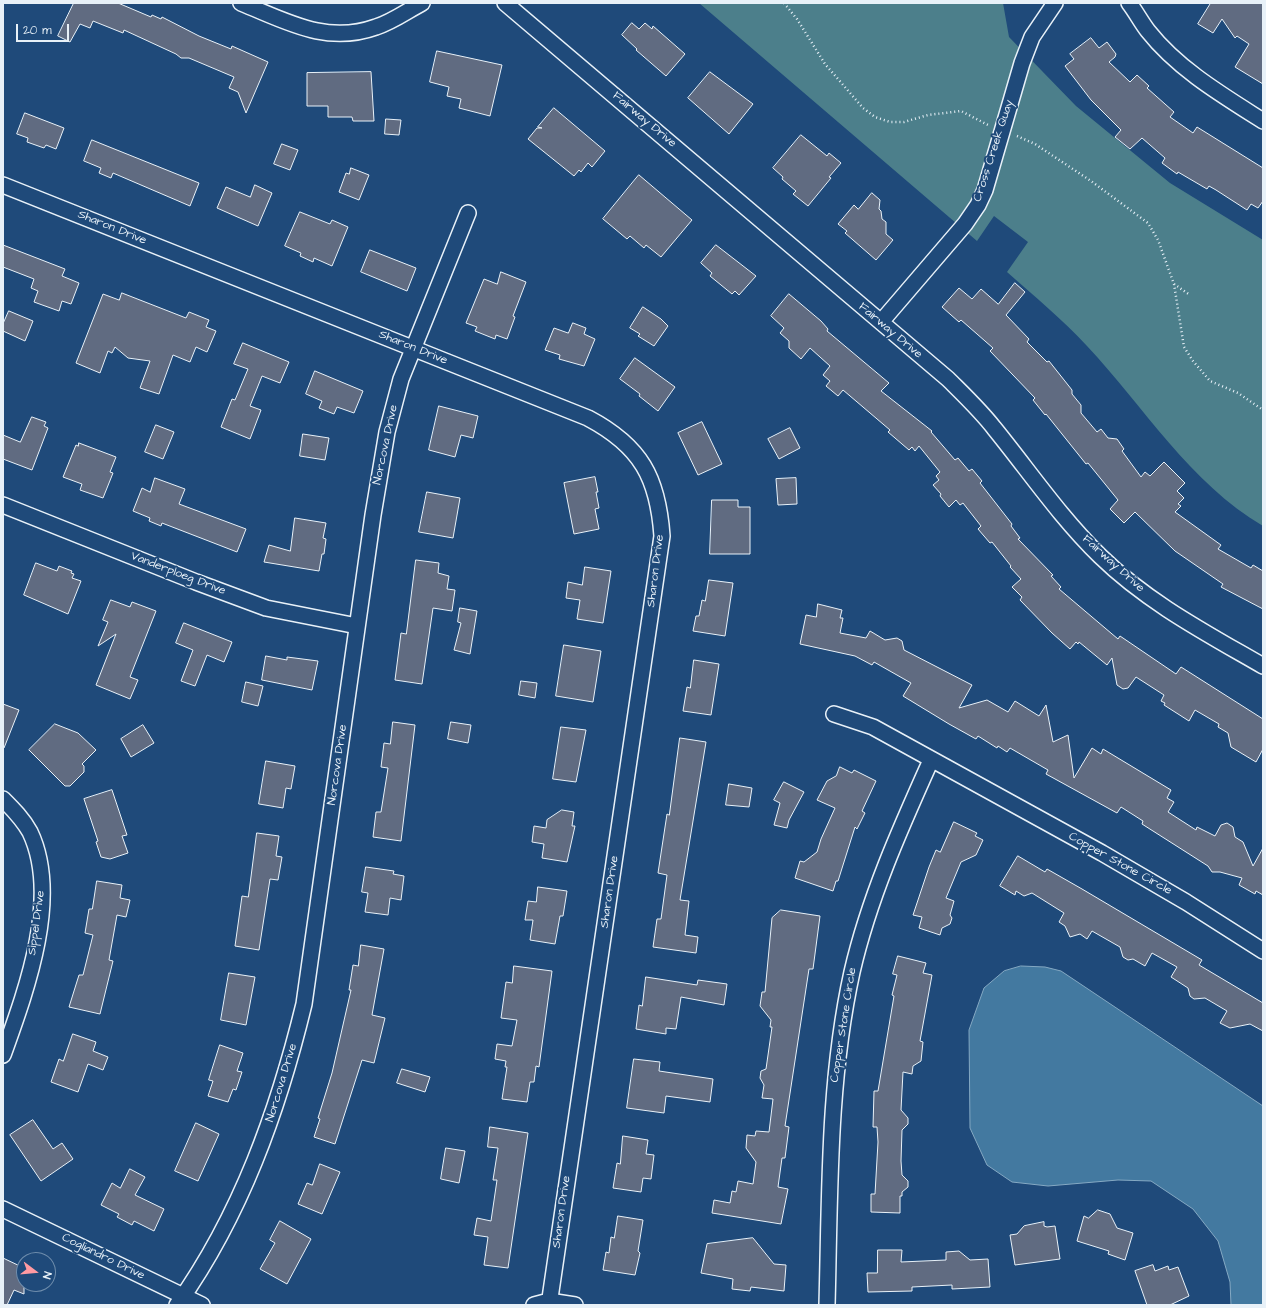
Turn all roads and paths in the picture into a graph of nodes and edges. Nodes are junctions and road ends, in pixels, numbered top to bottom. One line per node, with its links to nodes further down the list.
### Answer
1 (241, 3): 2 (street)
2 (422, 3)
3 (505, 3): 13 (street, Fairway Drive)
4 (784, 3): 8 (path)
5 (1055, 3): 8 (street, Cross Creek Quay)
6 (1129, 3): 7 (street)
7 (1263, 121)
8 (1002, 130): 11 (path); 13 (street, Cross Creek Quay)
9 (3, 185): 14 (street, Sharon Drive)
10 (468, 213): 14 (street, Norcova Drive)
11 (1174, 284): 12 (path); 15 (path)
12 (1190, 295)
13 (881, 322): 18 (street, Fairway Drive)
14 (413, 348): 17 (street, Norcova Drive); 26 (street, Sharon Drive)
15 (1263, 410)
16 (3, 505): 17 (street, Vanderploeg Drive)
17 (357, 626): 25 (street, Norcova Drive)
18 (1263, 666)
19 (834, 714): 20 (street, Copper Stone Circle)
20 (931, 760): 22 (street, Copper Stone Circle); 30 (street, Copper Stone Circle)
21 (3, 798): 23 (street, Sippel Drive)
22 (1263, 951)
23 (3, 1055)
24 (3, 1209): 25 (street, Cogliandro Drive)
25 (180, 1300): 27 (street, Cogliandro Drive)
26 (549, 1303): 28 (street); 29 (street)
27 (202, 1305)
28 (534, 1305)
29 (575, 1305)
30 (827, 1305)

